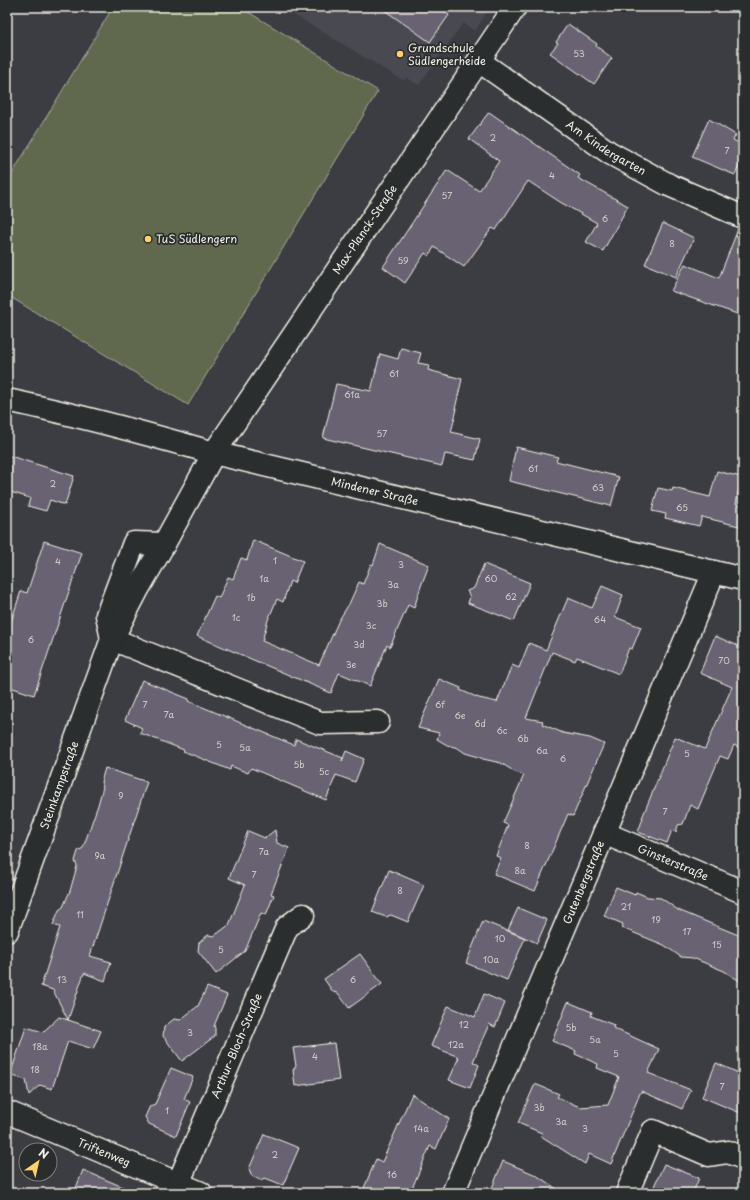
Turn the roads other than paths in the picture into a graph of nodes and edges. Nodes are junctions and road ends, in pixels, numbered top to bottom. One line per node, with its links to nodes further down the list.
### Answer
1 (515, 7): 2 (street, Max-Planck-Straße)
2 (479, 61): 3 (street, Am Kindergarten); 5 (street, Max-Planck-Straße)
3 (743, 217)
4 (7, 400): 5 (street, Mindener Straße)
5 (214, 453): 6 (street, Mindener Straße); 8 (street, Steinkampstraße)
6 (714, 572): 7 (street, Mindener Straße); 10 (street, Gutenbergstraße)
7 (743, 579)
8 (112, 639): 9 (street); 13 (street, Steinkampstraße)
9 (378, 722)
10 (604, 833): 11 (street, Ginsterstraße); 18 (street, Gutenbergstraße)
11 (743, 892)
12 (303, 915): 16 (street, Arthur-Bloch-Straße)
13 (7, 931)
14 (7, 1112): 16 (street, Triftenweg)
15 (743, 1158): 19 (street)
16 (178, 1184): 17 (street, Triftenweg)
17 (201, 1193)
18 (453, 1193)
19 (627, 1193)

